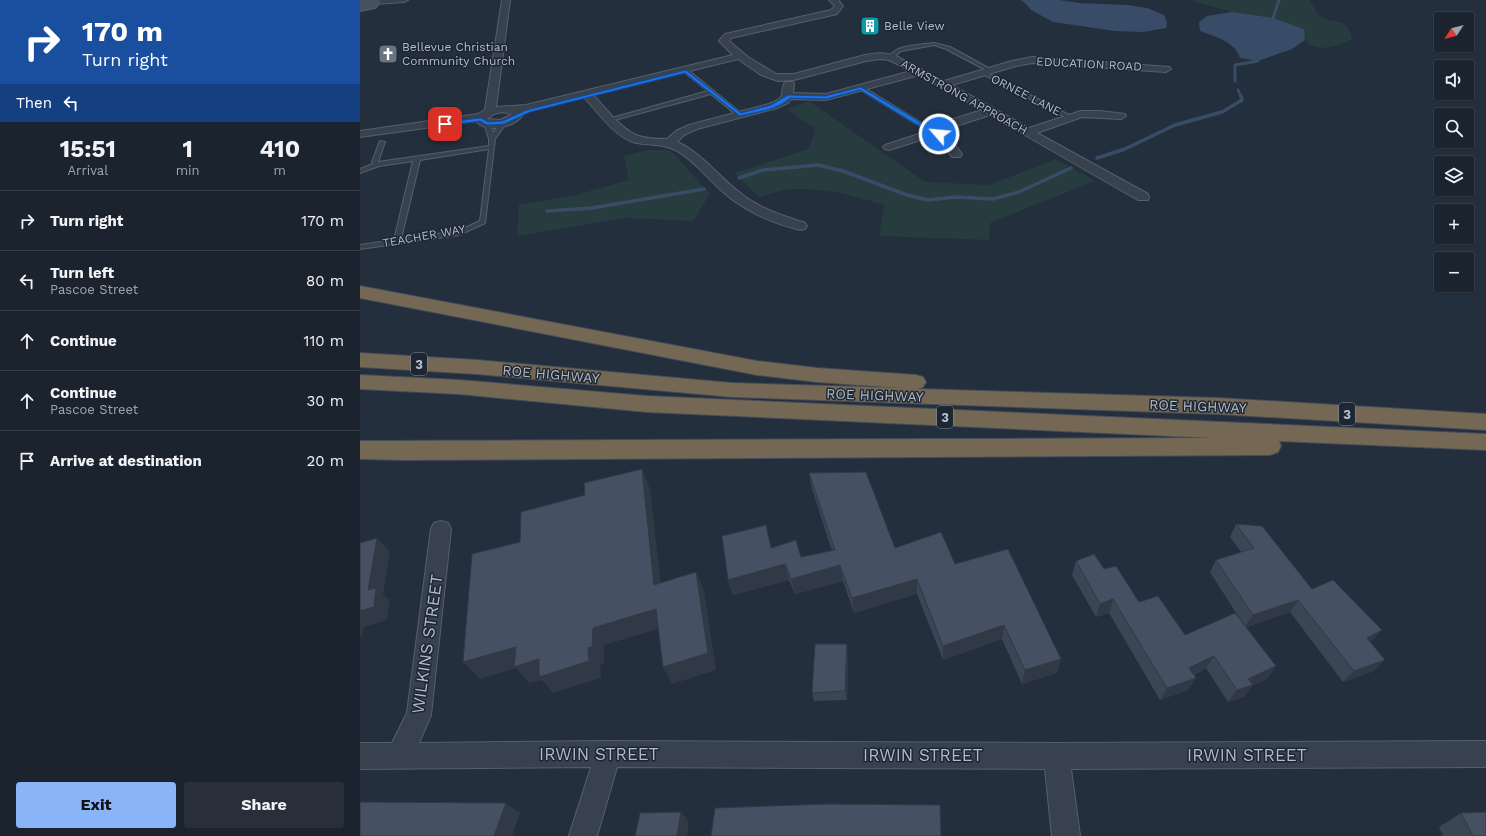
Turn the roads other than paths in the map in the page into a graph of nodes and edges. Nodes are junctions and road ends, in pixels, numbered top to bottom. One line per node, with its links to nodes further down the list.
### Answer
1 (401, 0): 4 (street)
2 (506, 0): 22 (street)
3 (833, 0): 5 (street, ARMSTRONG APPROACH)
4 (366, 4)
5 (742, 56): 9 (street); 11 (street, ARMSTRONG APPROACH); 15 (street)
6 (891, 57): 8 (lane, ORNEE LANE); 10 (street, ARMSTRONG APPROACH); 11 (street, ARMSTRONG APPROACH)
7 (1166, 69): 8 (street, EDUCATION ROAD)
8 (987, 71): 12 (street, EDUCATION ROAD); 21 (lane, ORNEE LANE)
9 (686, 72): 14 (lane); 15 (street)
10 (920, 72): 12 (street, ARMSTRONG APPROACH); 13 (street)
11 (789, 78): 16 (street)
12 (943, 84): 17 (street, ARMSTRONG APPROACH)
13 (861, 88): 16 (street); 25 (lane)
14 (712, 92): 19 (lane); 23 (lane)
15 (587, 95): 18 (street); 23 (street)
16 (788, 96): 19 (street)
17 (990, 111): 25 (street); 26 (street, ARMSTRONG APPROACH)
18 (512, 113): 22 (street); 24 (street)
19 (740, 115): 30 (street)
20 (1121, 116): 21 (street)
21 (1069, 117): 26 (street)
22 (485, 118): 24 (street); 27 (street); 28 (lane, TEACHER WAY)
23 (611, 119): 30 (street)
24 (504, 122): 28 (lane)
25 (939, 132): 32 (street); 33 (street)
26 (1028, 132): 37 (street, ARMSTRONG APPROACH)
27 (360, 135)
28 (492, 139): 31 (lane, TEACHER WAY)
29 (382, 142): 35 (lane)
30 (670, 143): 38 (street)
31 (492, 147): 34 (lane); 39 (lane, TEACHER WAY)
32 (888, 148)
33 (956, 154)
34 (417, 158): 35 (lane); 39 (lane)
35 (376, 164): 36 (lane)
36 (360, 170)
37 (1143, 197)
38 (800, 226)
39 (397, 242): 40 (lane, TEACHER WAY)
40 (360, 247)
41 (360, 292): 44 (highway)
42 (360, 360): 44 (highway, ROE HIGHWAY / 3)
43 (360, 382): 46 (highway, ROE HIGHWAY / 3)
44 (1218, 406): 45 (highway, ROE HIGHWAY / 3)
45 (1486, 422)
46 (1431, 440): 47 (highway, ROE HIGHWAY / 3); 48 (highway)
47 (1486, 442)
48 (360, 450)
49 (441, 529): 52 (street, WILKINS STREET)
50 (608, 754): 52 (street, IRWIN STREET); 54 (street, IRWIN STREET); 55 (street)
51 (1486, 754): 54 (street, IRWIN STREET)
52 (400, 755): 53 (street, IRWIN STREET)
53 (360, 756)
54 (1056, 756): 56 (street)
55 (583, 836)
56 (1066, 836)

